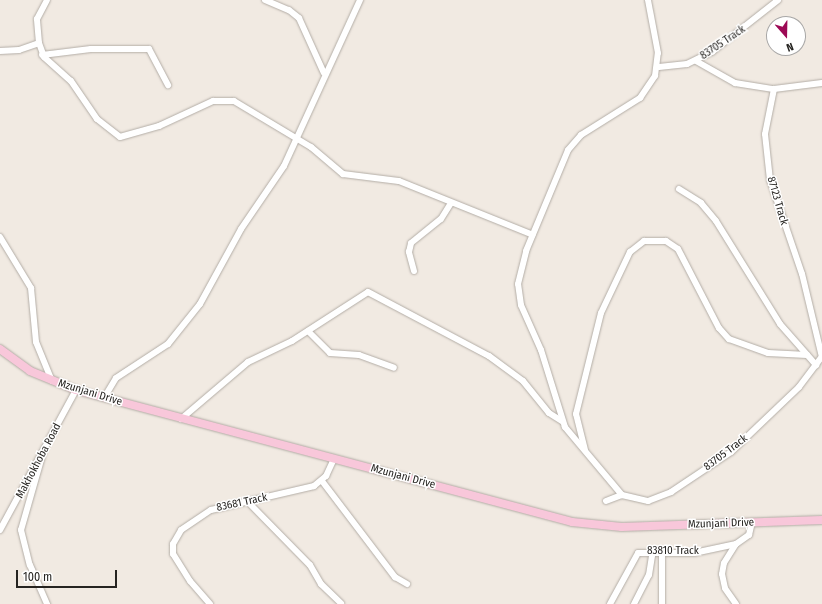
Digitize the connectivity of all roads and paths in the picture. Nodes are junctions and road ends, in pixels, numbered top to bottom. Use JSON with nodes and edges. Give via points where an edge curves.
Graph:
{"nodes":[{"id":1,"x":47,"y":0,"type":"edge"},
{"id":2,"x":265,"y":0,"type":"edge"},
{"id":3,"x":360,"y":0,"type":"edge"},
{"id":4,"x":648,"y":0,"type":"edge"},
{"id":5,"x":778,"y":0,"type":"edge"},
{"id":6,"x":39,"y":43,"type":"junction"},
{"id":7,"x":0,"y":51,"type":"edge"},
{"id":8,"x":42,"y":54,"type":"junction"},
{"id":9,"x":696,"y":61,"type":"junction"},
{"id":10,"x":659,"y":67,"type":"junction"},
{"id":11,"x":324,"y":73,"type":"junction"},
{"id":12,"x":822,"y":83,"type":"edge"},
{"id":13,"x":168,"y":85,"type":"dead end"},
{"id":14,"x":774,"y":88,"type":"junction"},
{"id":15,"x":297,"y":139,"type":"junction"},
{"id":16,"x":679,"y":189,"type":"dead end"},
{"id":17,"x":450,"y":203,"type":"junction"},
{"id":18,"x":533,"y":235,"type":"junction"},
{"id":19,"x":0,"y":237,"type":"edge"},
{"id":20,"x":414,"y":271,"type":"dead end"},
{"id":21,"x":308,"y":331,"type":"junction"},
{"id":22,"x":0,"y":349,"type":"edge"},
{"id":23,"x":807,"y":355,"type":"junction"},
{"id":24,"x":822,"y":357,"type":"edge"},
{"id":25,"x":816,"y":365,"type":"junction"},
{"id":26,"x":394,"y":368,"type":"dead end"},
{"id":27,"x":52,"y":381,"type":"junction"},
{"id":28,"x":76,"y":390,"type":"junction"},
{"id":29,"x":104,"y":398,"type":"junction"},
{"id":30,"x":181,"y":419,"type":"junction"},
{"id":31,"x":562,"y":421,"type":"junction"},
{"id":32,"x":43,"y":453,"type":"junction"},
{"id":33,"x":586,"y":453,"type":"junction"},
{"id":34,"x":334,"y":459,"type":"junction"},
{"id":35,"x":322,"y":481,"type":"junction"},
{"id":36,"x":622,"y":495,"type":"junction"},
{"id":37,"x":606,"y":501,"type":"dead end"},
{"id":38,"x":249,"y":503,"type":"junction"},
{"id":39,"x":822,"y":520,"type":"edge"},
{"id":40,"x":752,"y":522,"type":"junction"},
{"id":41,"x":0,"y":530,"type":"edge"},
{"id":42,"x":736,"y":544,"type":"junction"},
{"id":43,"x":653,"y":551,"type":"junction"},
{"id":44,"x":662,"y":552,"type":"junction"},
{"id":45,"x":407,"y":584,"type":"dead end"},
{"id":46,"x":341,"y":603,"type":"edge"},
{"id":47,"x":47,"y":604,"type":"edge"},
{"id":48,"x":210,"y":604,"type":"edge"},
{"id":49,"x":610,"y":604,"type":"edge"},
{"id":50,"x":634,"y":604,"type":"edge"},
{"id":51,"x":662,"y":604,"type":"edge"},
{"id":52,"x":736,"y":604,"type":"edge"}],
"edges":[{"from":1,"to":6,"type":"street","via":[[37,19]]},
{"from":2,"to":11,"type":"street","via":[[289,10],[298,18]]},
{"from":3,"to":11,"type":"street"},
{"from":4,"to":10,"type":"street"},
{"from":5,"to":9,"type":"street","name":"83705 Track","via":[[736,37]]},
{"from":6,"to":7,"type":"street","via":[[18,50]]},
{"from":6,"to":8,"type":"street"},
{"from":8,"to":13,"type":"street","via":[[91,49],[149,49]]},
{"from":8,"to":15,"type":"street","via":[[71,81],[97,119],[120,137],[138,134],[224,99],[245,105]]},
{"from":9,"to":10,"type":"street","name":"83705 Track"},
{"from":9,"to":14,"type":"street","via":[[735,83]]},
{"from":10,"to":18,"type":"street","via":[[640,98],[588,131],[568,150]]},
{"from":11,"to":15,"type":"street"},
{"from":12,"to":14,"type":"street"},
{"from":14,"to":24,"type":"street","name":"87123 Track","via":[[765,134],[767,163],[783,224],[813,312]]},
{"from":15,"to":17,"type":"street","via":[[343,174],[399,181]]},
{"from":15,"to":29,"type":"street","via":[[186,324],[156,353],[116,378]]},
{"from":16,"to":23,"type":"street","via":[[701,203],[716,221],[780,324]]},
{"from":17,"to":18,"type":"street"},
{"from":17,"to":20,"type":"street","via":[[441,218],[411,243],[409,252]]},
{"from":18,"to":31,"type":"street","via":[[520,266],[518,292],[543,356]]},
{"from":19,"to":27,"type":"street","via":[[31,288],[36,342]]},
{"from":21,"to":26,"type":"street","via":[[330,353],[360,355]]},
{"from":21,"to":30,"type":"street","via":[[248,362]]},
{"from":21,"to":31,"type":"street","via":[[357,296],[374,294],[489,356],[523,381],[549,413]]},
{"from":22,"to":27,"type":"main road","name":"Mzunjani Drive"},
{"from":23,"to":25,"type":"street"},
{"from":23,"to":33,"type":"street","via":[[768,353],[729,339],[719,328],[678,248],[666,242],[644,241],[630,252],[601,313],[576,414]]},
{"from":24,"to":25,"type":"street","name":"83705 Track"},
{"from":25,"to":36,"type":"street","name":"83705 Track","via":[[782,404],[717,461],[659,498],[641,501]]},
{"from":27,"to":28,"type":"main road","name":"Mzunjani Drive"},
{"from":28,"to":29,"type":"main road","name":"Mzunjani Drive"},
{"from":28,"to":32,"type":"street","name":"Makhokhoba Road"},
{"from":29,"to":30,"type":"main road","name":"Mzunjani Drive"},
{"from":30,"to":34,"type":"main road","name":"Mzunjani Drive"},
{"from":31,"to":33,"type":"street"},
{"from":32,"to":41,"type":"street","name":"Makhokhoba Road"},
{"from":32,"to":47,"type":"street","via":[[21,530],[30,565]]},
{"from":33,"to":36,"type":"street"},
{"from":34,"to":35,"type":"street"},
{"from":34,"to":40,"type":"main road","name":"Mzunjani Drive","via":[[582,524],[622,527]]},
{"from":35,"to":38,"type":"street","name":"83681 Track","via":[[298,491]]},
{"from":35,"to":45,"type":"street","via":[[395,577]]},
{"from":36,"to":37,"type":"street"},
{"from":38,"to":46,"type":"street","via":[[310,565],[320,584]]},
{"from":38,"to":48,"type":"street","name":"83681 Track","via":[[205,513],[181,530],[173,544],[182,570]]},
{"from":39,"to":40,"type":"main road","name":"Mzunjani Drive"},
{"from":40,"to":42,"type":"street","via":[[749,535]]},
{"from":42,"to":44,"type":"street","name":"83810 Track","via":[[694,553]]},
{"from":42,"to":52,"type":"street","via":[[724,563],[722,574],[728,595]]},
{"from":43,"to":44,"type":"street","name":"83810 Track"},
{"from":43,"to":49,"type":"street","name":"83810 Track","via":[[640,552],[634,557]]},
{"from":43,"to":50,"type":"street","via":[[648,575]]},
{"from":44,"to":51,"type":"street"}]}
